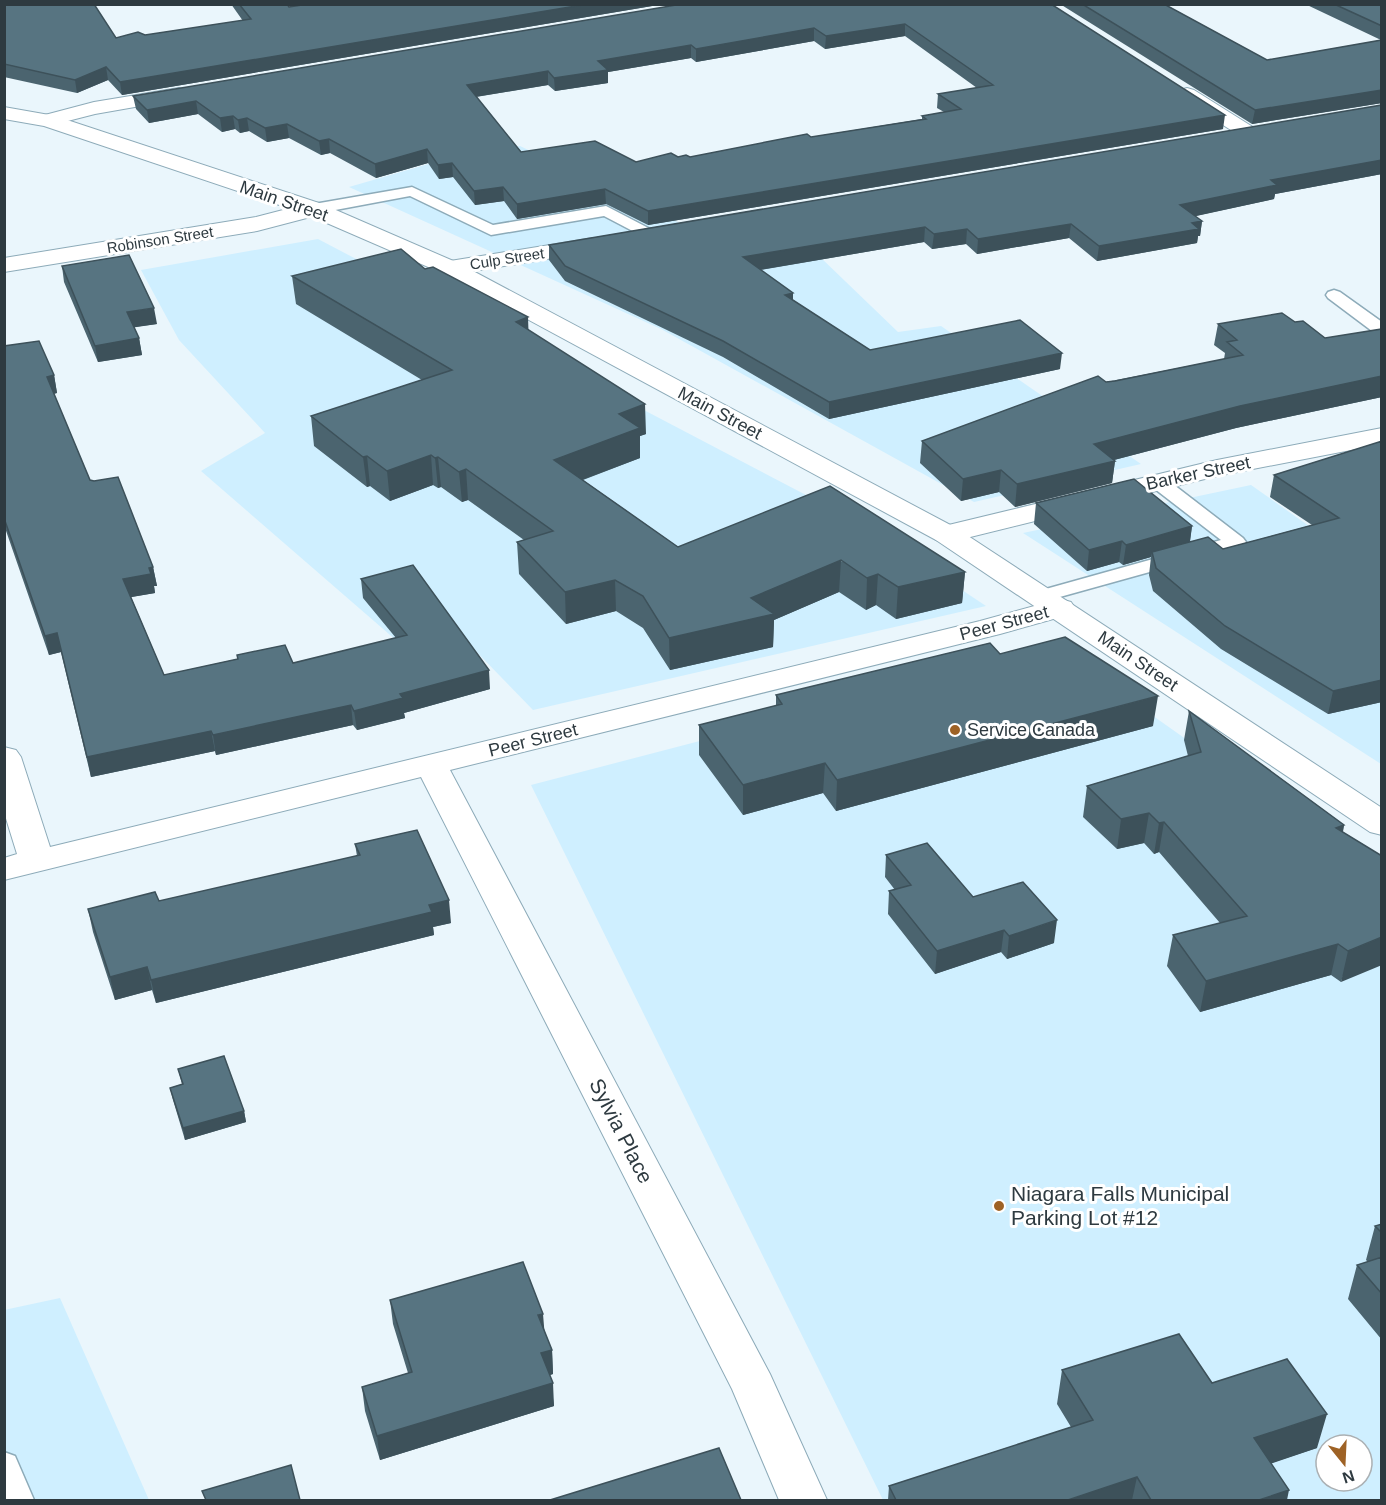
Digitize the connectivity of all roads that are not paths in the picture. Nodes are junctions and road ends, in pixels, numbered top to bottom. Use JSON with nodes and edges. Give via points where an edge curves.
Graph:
{"nodes":[{"id":1,"x":1171,"y":84,"type":"edge"},
{"id":2,"x":201,"y":90,"type":"edge"},
{"id":3,"x":4,"y":113,"type":"edge"},
{"id":4,"x":48,"y":120,"type":"junction"},
{"id":5,"x":1271,"y":129,"type":"edge"},
{"id":6,"x":1249,"y":133,"type":"junction"},
{"id":7,"x":1215,"y":139,"type":"edge"},
{"id":8,"x":314,"y":209,"type":"junction"},
{"id":9,"x":661,"y":233,"type":"joint"},
{"id":10,"x":4,"y":266,"type":"edge"},
{"id":11,"x":450,"y":268,"type":"junction"},
{"id":12,"x":1334,"y":295,"type":"dead end"},
{"id":13,"x":1382,"y":330,"type":"edge"},
{"id":14,"x":1382,"y":436,"type":"edge"},
{"id":15,"x":1158,"y":482,"type":"junction"},
{"id":16,"x":946,"y":534,"type":"junction"},
{"id":17,"x":1051,"y":602,"type":"junction"},
{"id":18,"x":4,"y":757,"type":"edge"},
{"id":19,"x":431,"y":765,"type":"junction"},
{"id":20,"x":1382,"y":825,"type":"edge"},
{"id":21,"x":21,"y":865,"type":"edge"},
{"id":22,"x":4,"y":1466,"type":"edge"},
{"id":23,"x":18,"y":1500,"type":"edge"},
{"id":24,"x":804,"y":1500,"type":"edge"}],
"edges":[{"from":1,"to":6,"type":"street"},
{"from":2,"to":4,"type":"street"},
{"from":3,"to":4,"type":"street","name":"Main Street"},
{"from":4,"to":8,"type":"street","name":"Main Street"},
{"from":5,"to":6,"type":"street"},
{"from":6,"to":7,"type":"street"},
{"from":8,"to":9,"type":"lane","via":[[412,190],[490,230],[606,211]]},
{"from":8,"to":10,"type":"street","name":"Robinson Street","via":[[257,224]]},
{"from":8,"to":11,"type":"street","name":"Main Street"},
{"from":9,"to":11,"type":"street","name":"Culp Street"},
{"from":11,"to":16,"type":"street","name":"Main Street"},
{"from":12,"to":13,"type":"lane"},
{"from":14,"to":15,"type":"street","name":"Barker Street"},
{"from":15,"to":16,"type":"street","name":"Barker Street"},
{"from":15,"to":17,"type":"lane","via":[[1236,542]]},
{"from":16,"to":17,"type":"street","name":"Main Street"},
{"from":17,"to":19,"type":"street","name":"Peer Street","via":[[977,631]]},
{"from":17,"to":20,"type":"street","name":"Main Street"},
{"from":18,"to":21,"type":"street"},
{"from":19,"to":21,"type":"street","name":"Peer Street"},
{"from":19,"to":24,"type":"street","name":"Sylvia Place","via":[[754,1387]]},
{"from":22,"to":23,"type":"lane"}]}
